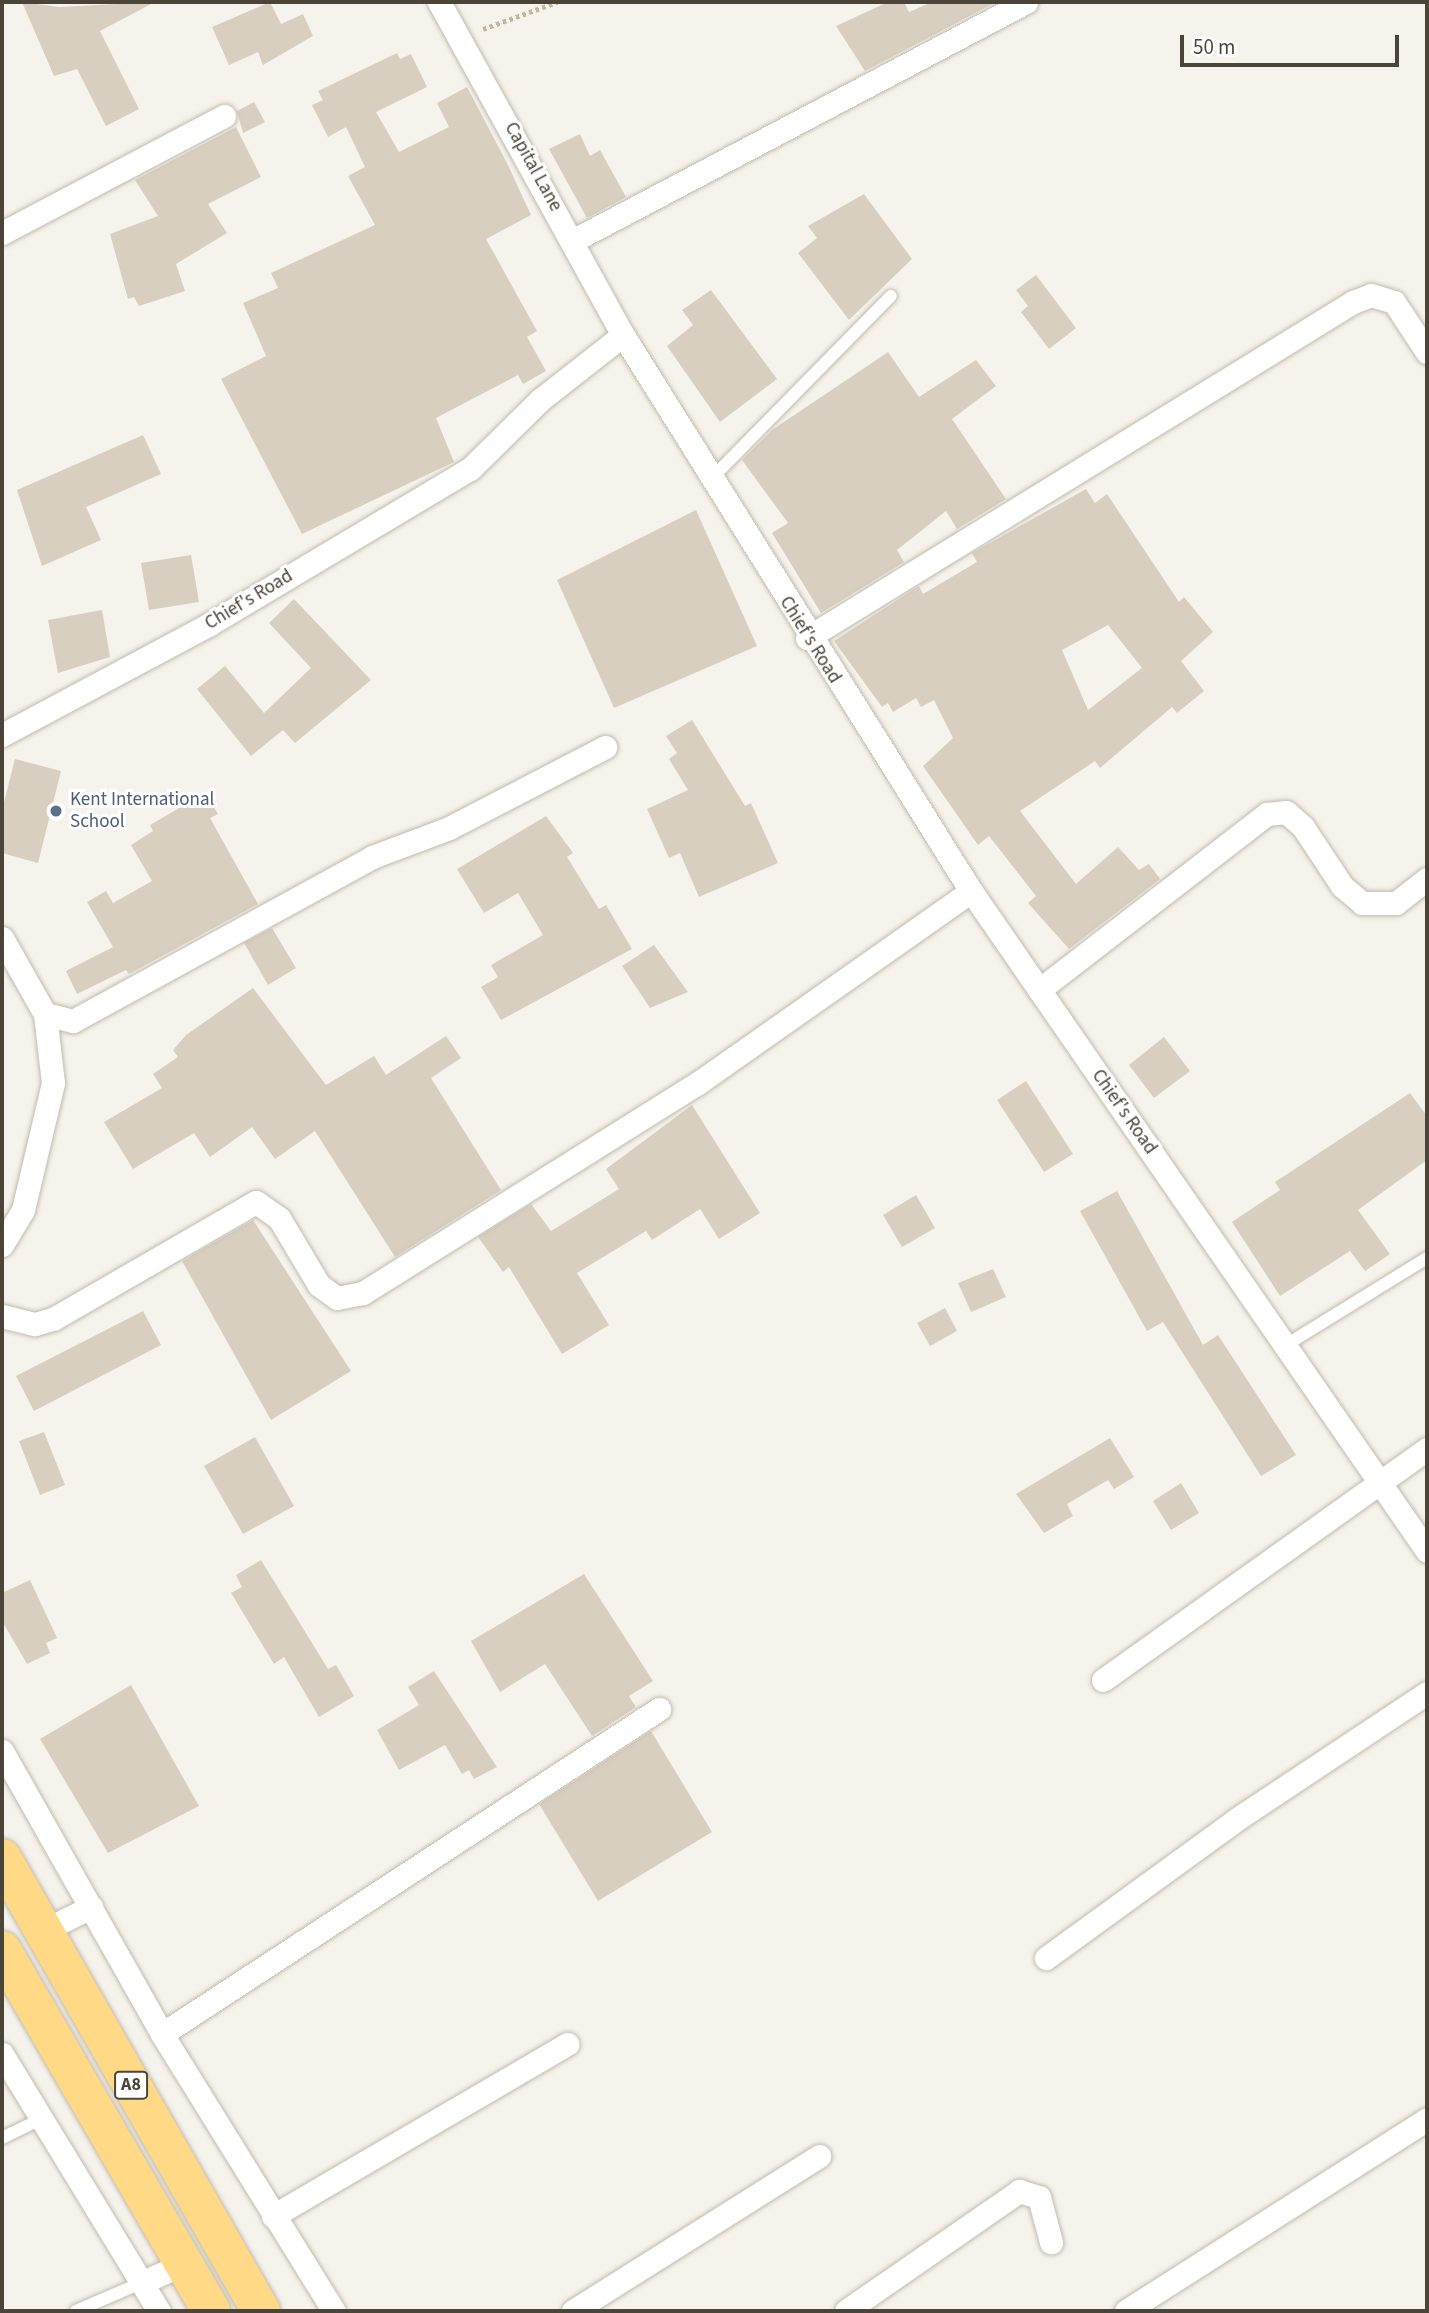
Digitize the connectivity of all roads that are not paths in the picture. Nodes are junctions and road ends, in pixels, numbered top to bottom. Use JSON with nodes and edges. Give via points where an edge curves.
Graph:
{"nodes":[{"id":1,"x":439,"y":2,"type":"edge"},
{"id":2,"x":1026,"y":2,"type":"edge"},
{"id":3,"x":224,"y":116,"type":"dead end"},
{"id":4,"x":2,"y":233,"type":"edge"},
{"id":5,"x":574,"y":240,"type":"junction"},
{"id":6,"x":891,"y":296,"type":"dead end"},
{"id":7,"x":622,"y":335,"type":"junction"},
{"id":8,"x":1427,"y":352,"type":"edge"},
{"id":9,"x":712,"y":478,"type":"junction"},
{"id":10,"x":807,"y":638,"type":"junction"},
{"id":11,"x":2,"y":735,"type":"edge"},
{"id":12,"x":605,"y":747,"type":"dead end"},
{"id":13,"x":1427,"y":879,"type":"edge"},
{"id":14,"x":971,"y":891,"type":"junction"},
{"id":15,"x":2,"y":938,"type":"edge"},
{"id":16,"x":1038,"y":990,"type":"junction"},
{"id":17,"x":44,"y":1014,"type":"junction"},
{"id":18,"x":2,"y":1245,"type":"edge"},
{"id":19,"x":1427,"y":1258,"type":"edge"},
{"id":20,"x":2,"y":1316,"type":"edge"},
{"id":21,"x":1286,"y":1345,"type":"junction"},
{"id":22,"x":1427,"y":1449,"type":"edge"},
{"id":23,"x":1380,"y":1483,"type":"junction"},
{"id":24,"x":1427,"y":1551,"type":"edge"},
{"id":25,"x":1103,"y":1680,"type":"dead end"},
{"id":26,"x":1427,"y":1693,"type":"edge"},
{"id":27,"x":659,"y":1709,"type":"dead end"},
{"id":28,"x":2,"y":1751,"type":"edge"},
{"id":29,"x":2,"y":1858,"type":"edge"},
{"id":30,"x":91,"y":1907,"type":"junction"},
{"id":31,"x":43,"y":1931,"type":"junction"},
{"id":32,"x":2,"y":1950,"type":"edge"},
{"id":33,"x":2,"y":1958,"type":"edge"},
{"id":34,"x":1046,"y":1958,"type":"dead end"},
{"id":35,"x":30,"y":1998,"type":"junction"},
{"id":36,"x":162,"y":2034,"type":"junction"},
{"id":37,"x":567,"y":2044,"type":"dead end"},
{"id":38,"x":2,"y":2054,"type":"edge"},
{"id":39,"x":1427,"y":2119,"type":"edge"},
{"id":40,"x":39,"y":2120,"type":"junction"},
{"id":41,"x":2,"y":2138,"type":"edge"},
{"id":42,"x":819,"y":2156,"type":"dead end"},
{"id":43,"x":273,"y":2216,"type":"junction"},
{"id":44,"x":1051,"y":2242,"type":"dead end"},
{"id":45,"x":183,"y":2264,"type":"junction"},
{"id":46,"x":141,"y":2283,"type":"junction"},
{"id":47,"x":76,"y":2311,"type":"edge"},
{"id":48,"x":159,"y":2311,"type":"edge"},
{"id":49,"x":211,"y":2311,"type":"edge"},
{"id":50,"x":261,"y":2311,"type":"edge"},
{"id":51,"x":334,"y":2311,"type":"edge"},
{"id":52,"x":573,"y":2311,"type":"edge"},
{"id":53,"x":846,"y":2311,"type":"edge"},
{"id":54,"x":1126,"y":2311,"type":"edge"}],
"edges":[{"from":1,"to":5,"type":"street","name":"Capital Lane"},
{"from":2,"to":5,"type":"street"},
{"from":3,"to":4,"type":"street"},
{"from":5,"to":7,"type":"street","name":"Capital Lane"},
{"from":6,"to":9,"type":"lane"},
{"from":7,"to":9,"type":"street","name":"Chief's Road"},
{"from":7,"to":11,"type":"street","name":"Chief's Road","via":[[540,400],[470,469],[208,625]]},
{"from":8,"to":10,"type":"street","via":[[1394,302],[1371,295],[1353,302]]},
{"from":9,"to":10,"type":"street","name":"Chief's Road"},
{"from":10,"to":14,"type":"street","name":"Chief's Road"},
{"from":12,"to":17,"type":"street","via":[[449,828],[359,863],[73,1021]]},
{"from":13,"to":16,"type":"street","via":[[1396,903],[1377,908],[1362,903],[1342,886],[1303,827],[1286,812],[1267,814]]},
{"from":14,"to":16,"type":"street","name":"Chief's Road"},
{"from":14,"to":20,"type":"street","via":[[698,1083],[363,1293],[337,1298],[319,1285],[279,1217],[256,1202],[53,1319],[36,1324]]},
{"from":15,"to":17,"type":"street"},
{"from":16,"to":21,"type":"street","name":"Chief's Road"},
{"from":17,"to":18,"type":"street","via":[[53,1083],[42,1150],[23,1210]]},
{"from":19,"to":21,"type":"lane"},
{"from":21,"to":23,"type":"street","name":"Chief's Road"},
{"from":22,"to":23,"type":"street"},
{"from":23,"to":24,"type":"street","name":"Chief's Road"},
{"from":23,"to":25,"type":"street"},
{"from":26,"to":34,"type":"street","via":[[1237,1819]]},
{"from":27,"to":36,"type":"street"},
{"from":28,"to":30,"type":"street"},
{"from":29,"to":31,"type":"highway","number":"A8"},
{"from":30,"to":31,"type":"street"},
{"from":30,"to":36,"type":"street"},
{"from":31,"to":50,"type":"highway","number":"A8"},
{"from":32,"to":35,"type":"highway","number":"A8"},
{"from":33,"to":35,"type":"highway"},
{"from":35,"to":45,"type":"highway","number":"A8"},
{"from":36,"to":43,"type":"street"},
{"from":37,"to":43,"type":"street"},
{"from":38,"to":40,"type":"street"},
{"from":39,"to":54,"type":"street"},
{"from":40,"to":41,"type":"lane"},
{"from":40,"to":46,"type":"street"},
{"from":42,"to":52,"type":"street"},
{"from":43,"to":51,"type":"street"},
{"from":44,"to":53,"type":"street","via":[[1040,2197],[1018,2191]]},
{"from":45,"to":46,"type":"street"},
{"from":45,"to":49,"type":"highway","number":"A8"},
{"from":46,"to":47,"type":"lane"},
{"from":46,"to":48,"type":"street"}]}
